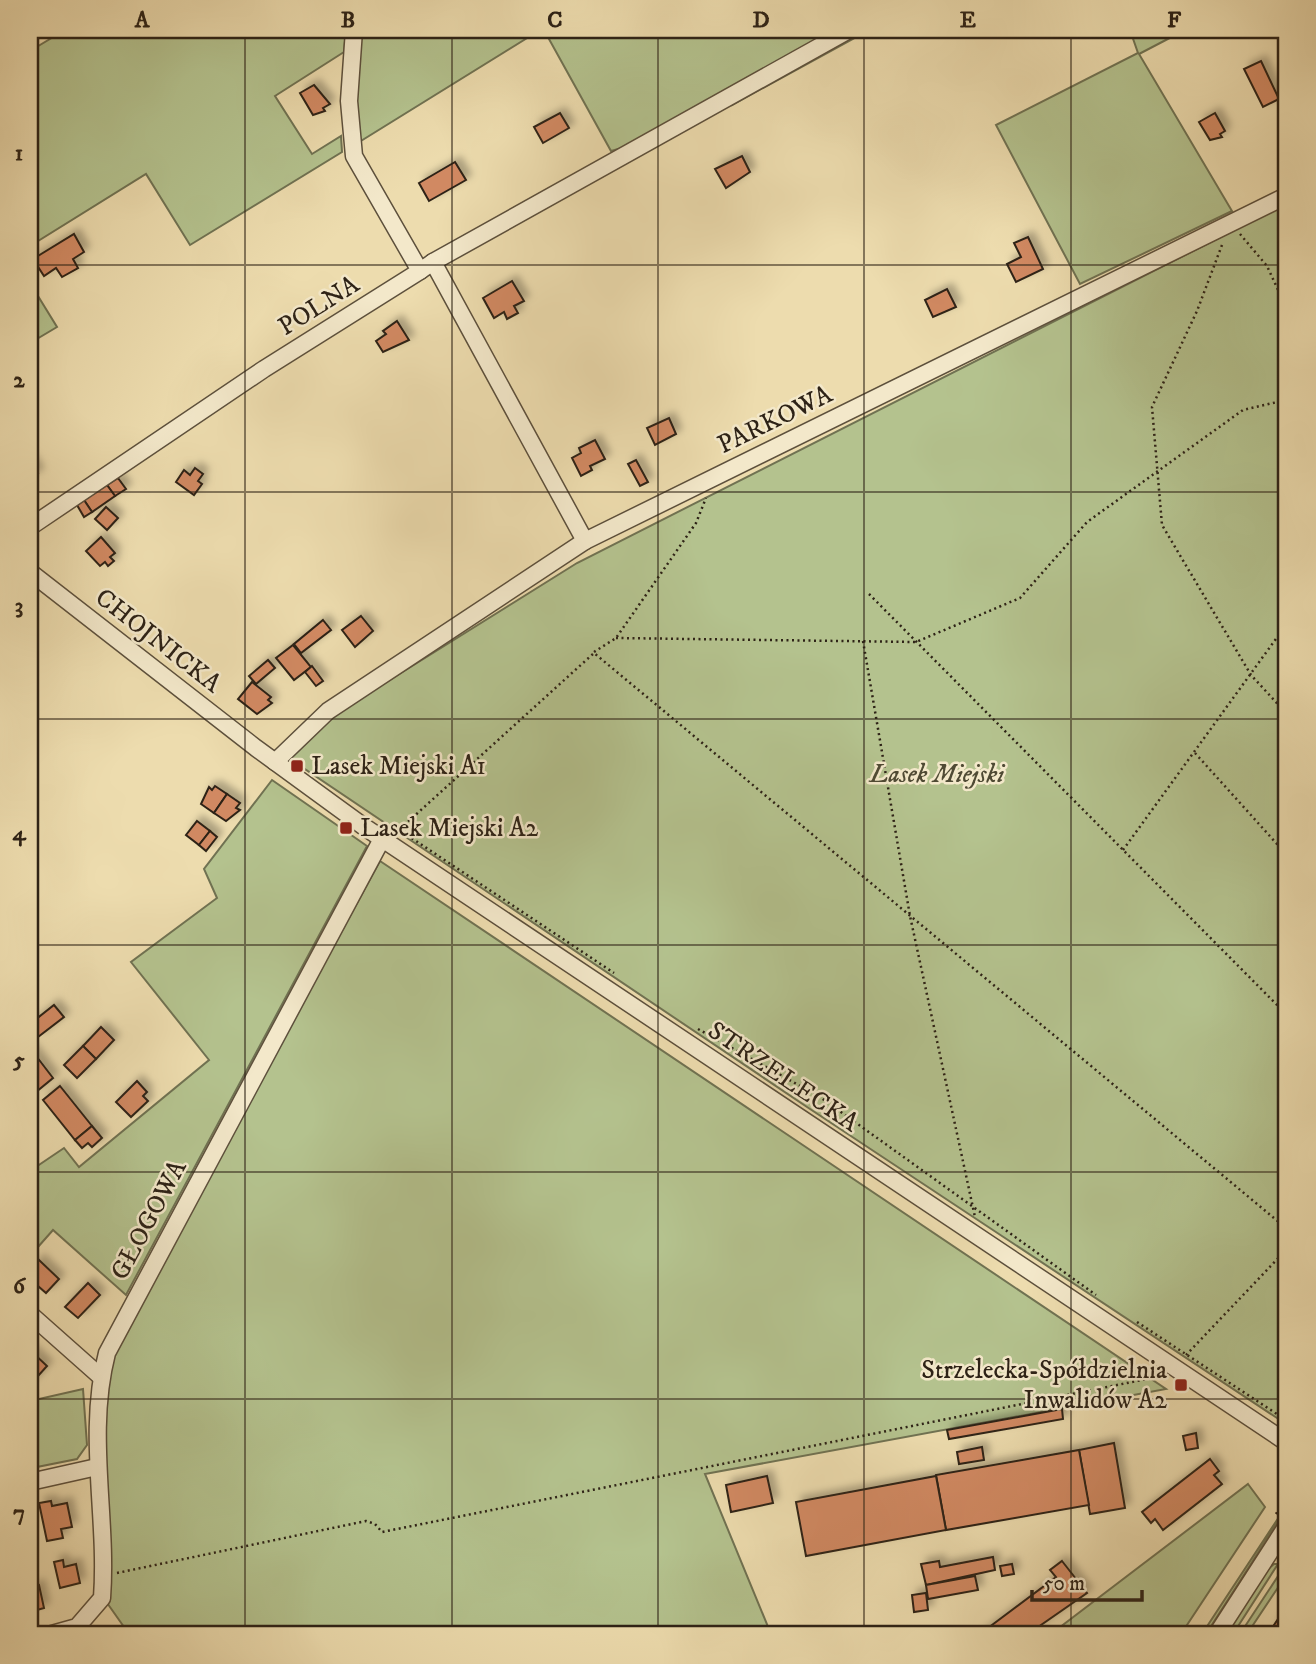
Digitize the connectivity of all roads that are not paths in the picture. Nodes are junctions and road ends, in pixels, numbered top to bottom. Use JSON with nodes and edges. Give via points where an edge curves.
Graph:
{"nodes":[{"id":1,"x":354,"y":30,"type":"edge"},
{"id":2,"x":849,"y":30,"type":"edge"},
{"id":3,"x":1286,"y":196,"type":"edge"},
{"id":4,"x":427,"y":266,"type":"junction"},
{"id":5,"x":30,"y":527,"type":"edge"},
{"id":6,"x":585,"y":541,"type":"junction"},
{"id":7,"x":30,"y":572,"type":"edge"},
{"id":8,"x":256,"y":748,"type":"joint"},
{"id":9,"x":275,"y":762,"type":"junction"},
{"id":10,"x":383,"y":837,"type":"junction"},
{"id":11,"x":30,"y":1314,"type":"edge"},
{"id":12,"x":101,"y":1377,"type":"junction"},
{"id":13,"x":1286,"y":1442,"type":"edge"},
{"id":14,"x":97,"y":1467,"type":"junction"},
{"id":15,"x":30,"y":1482,"type":"edge"},
{"id":16,"x":1286,"y":1527,"type":"edge"},
{"id":17,"x":51,"y":1634,"type":"edge"},
{"id":18,"x":1217,"y":1634,"type":"edge"}],
"edges":[{"from":1,"to":4,"type":"street","via":[[349,101],[354,156]]},
{"from":2,"to":4,"type":"street","name":"POLNA"},
{"from":3,"to":6,"type":"street","name":"PARKOWA"},
{"from":4,"to":5,"type":"street","name":"POLNA"},
{"from":4,"to":6,"type":"street"},
{"from":6,"to":9,"type":"street","name":"PARKOWA","via":[[328,712]]},
{"from":7,"to":8,"type":"street","name":"CHOJNICKA"},
{"from":8,"to":9,"type":"street","name":"STRZELECKA"},
{"from":9,"to":10,"type":"street","name":"STRZELECKA"},
{"from":10,"to":12,"type":"street","name":"GŁOGOWA","via":[[122,1322]]},
{"from":10,"to":13,"type":"street","name":"STRZELECKA"},
{"from":11,"to":12,"type":"street"},
{"from":12,"to":14,"type":"street","name":"GŁOGOWA"},
{"from":14,"to":15,"type":"street"},
{"from":14,"to":17,"type":"street","name":"GŁOGOWA","via":[[102,1598],[77,1627]]},
{"from":16,"to":18,"type":"street","via":[[1278,1555]]}]}
